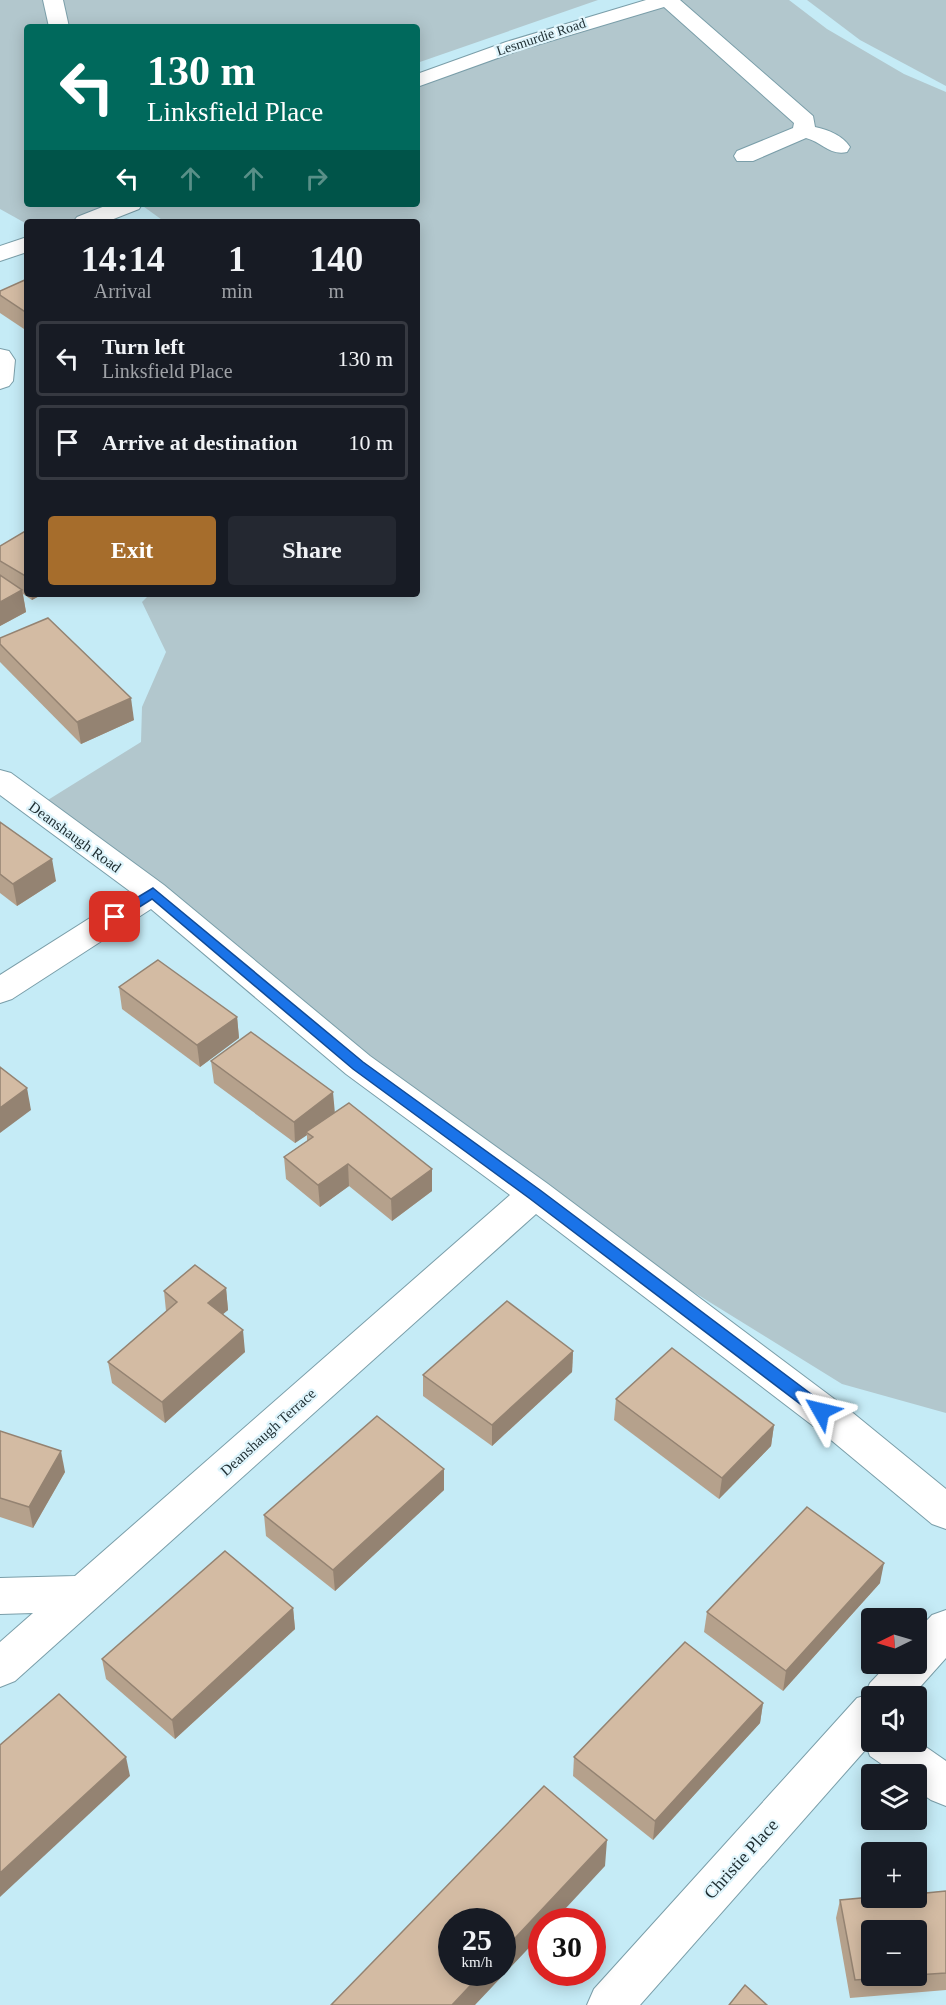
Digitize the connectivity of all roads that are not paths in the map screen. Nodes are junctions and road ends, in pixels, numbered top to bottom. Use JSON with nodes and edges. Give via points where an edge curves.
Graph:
{"nodes":[{"id":1,"x":53,"y":0,"type":"edge"},
{"id":2,"x":668,"y":0,"type":"edge"},
{"id":3,"x":58,"y":24,"type":"edge"},
{"id":4,"x":420,"y":80,"type":"edge"},
{"id":5,"x":804,"y":131,"type":"junction"},
{"id":6,"x":838,"y":147,"type":"dead end"},
{"id":7,"x":745,"y":156,"type":"dead end"},
{"id":8,"x":123,"y":207,"type":"edge"},
{"id":9,"x":93,"y":219,"type":"edge"},
{"id":10,"x":24,"y":245,"type":"edge"},
{"id":11,"x":0,"y":254,"type":"edge"},
{"id":12,"x":0,"y":356,"type":"edge"},
{"id":13,"x":0,"y":381,"type":"edge"},
{"id":14,"x":0,"y":780,"type":"edge"},
{"id":15,"x":153,"y":893,"type":"junction"},
{"id":16,"x":0,"y":991,"type":"edge"},
{"id":17,"x":535,"y":1194,"type":"junction"},
{"id":18,"x":946,"y":1512,"type":"edge"},
{"id":19,"x":85,"y":1594,"type":"junction"},
{"id":20,"x":0,"y":1596,"type":"edge"},
{"id":21,"x":946,"y":1628,"type":"edge"},
{"id":22,"x":927,"y":1650,"type":"edge"},
{"id":23,"x":0,"y":1668,"type":"edge"},
{"id":24,"x":861,"y":1736,"type":"edge"},
{"id":25,"x":909,"y":1752,"type":"edge"},
{"id":26,"x":946,"y":1786,"type":"edge"},
{"id":27,"x":610,"y":2005,"type":"edge"}],
"edges":[{"from":1,"to":3,"type":"street"},
{"from":2,"to":4,"type":"street","name":"Lesmurdie Road","via":[[513,46]]},
{"from":2,"to":5,"type":"street","via":[[805,121]]},
{"from":5,"to":6,"type":"street","via":[[822,135]]},
{"from":5,"to":7,"type":"street"},
{"from":8,"to":9,"type":"street"},
{"from":10,"to":11,"type":"street"},
{"from":12,"to":13,"type":"street"},
{"from":14,"to":15,"type":"street","name":"Deanshaugh Road"},
{"from":15,"to":16,"type":"street"},
{"from":15,"to":17,"type":"street","name":"Deanshaugh Road","via":[[358,1065]]},
{"from":17,"to":18,"type":"street","name":"Deanshaugh Road","via":[[839,1424]]},
{"from":17,"to":19,"type":"street","name":"Deanshaugh Terrace"},
{"from":19,"to":20,"type":"street"},
{"from":19,"to":23,"type":"street","name":"Deanshaugh Terrace"},
{"from":21,"to":22,"type":"street","name":"Christie Place"},
{"from":24,"to":27,"type":"street","name":"Christie Place"},
{"from":25,"to":26,"type":"street"}]}
